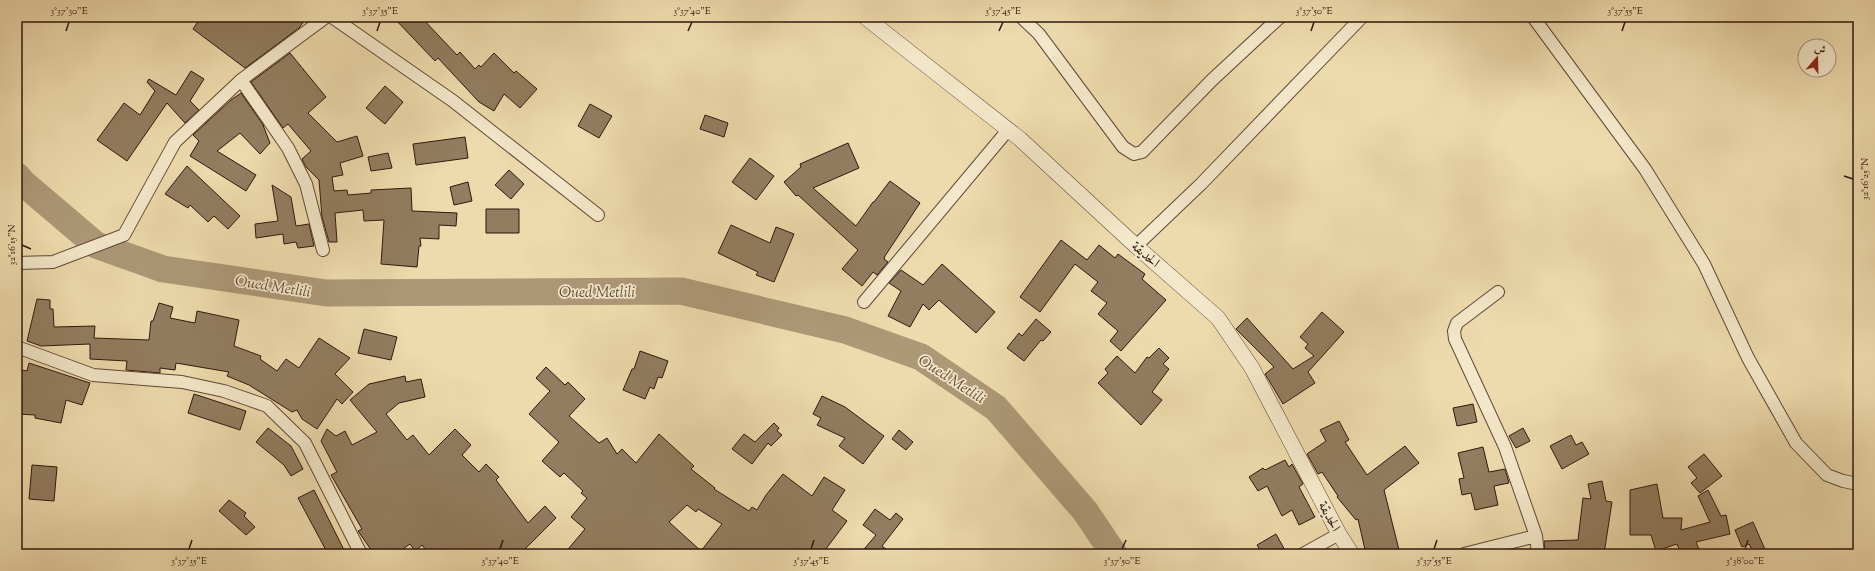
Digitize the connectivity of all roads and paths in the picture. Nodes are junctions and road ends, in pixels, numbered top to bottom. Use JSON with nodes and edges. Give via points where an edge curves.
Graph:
{"nodes":[{"id":1,"x":326,"y":17,"type":"edge"},
{"id":2,"x":332,"y":17,"type":"edge"},
{"id":3,"x":865,"y":17,"type":"edge"},
{"id":4,"x":1021,"y":17,"type":"edge"},
{"id":5,"x":1280,"y":17,"type":"edge"},
{"id":6,"x":1362,"y":17,"type":"edge"},
{"id":7,"x":1533,"y":17,"type":"edge"},
{"id":8,"x":242,"y":80,"type":"junction"},
{"id":9,"x":1008,"y":130,"type":"junction"},
{"id":10,"x":598,"y":215,"type":"dead end"},
{"id":11,"x":1136,"y":246,"type":"junction"},
{"id":12,"x":323,"y":250,"type":"dead end"},
{"id":13,"x":17,"y":263,"type":"edge"},
{"id":14,"x":1498,"y":292,"type":"dead end"},
{"id":15,"x":864,"y":302,"type":"dead end"},
{"id":16,"x":17,"y":347,"type":"edge"},
{"id":17,"x":1858,"y":484,"type":"edge"},
{"id":18,"x":1339,"y":534,"type":"junction"},
{"id":19,"x":1536,"y":536,"type":"junction"},
{"id":20,"x":361,"y":554,"type":"edge"},
{"id":21,"x":1303,"y":554,"type":"edge"},
{"id":22,"x":1352,"y":554,"type":"edge"},
{"id":23,"x":1464,"y":554,"type":"edge"},
{"id":24,"x":1538,"y":554,"type":"edge"}],
"edges":[{"from":1,"to":8,"type":"street"},
{"from":2,"to":10,"type":"street","via":[[453,101]]},
{"from":3,"to":9,"type":"street","name":"الحديقة"},
{"from":4,"to":5,"type":"street","via":[[1039,34],[1123,147],[1134,154],[1142,152],[1212,80]]},
{"from":6,"to":11,"type":"street","via":[[1201,184]]},
{"from":7,"to":17,"type":"street","via":[[1645,169],[1704,264],[1748,358],[1796,443],[1827,476]]},
{"from":8,"to":12,"type":"street","via":[[288,148],[306,184]]},
{"from":8,"to":13,"type":"street","via":[[175,142],[124,236],[53,262]]},
{"from":9,"to":11,"type":"street","name":"الحديقة"},
{"from":9,"to":15,"type":"street"},
{"from":11,"to":18,"type":"street","name":"الحديقة","via":[[1218,318],[1252,368]]},
{"from":14,"to":19,"type":"street","via":[[1457,323],[1455,339],[1505,447]]},
{"from":16,"to":20,"type":"street","via":[[93,375],[182,382],[224,390],[267,406],[305,443]]},
{"from":18,"to":21,"type":"street"},
{"from":18,"to":22,"type":"street","name":"الحديقة"},
{"from":19,"to":23,"type":"street"},
{"from":19,"to":24,"type":"street"}]}
